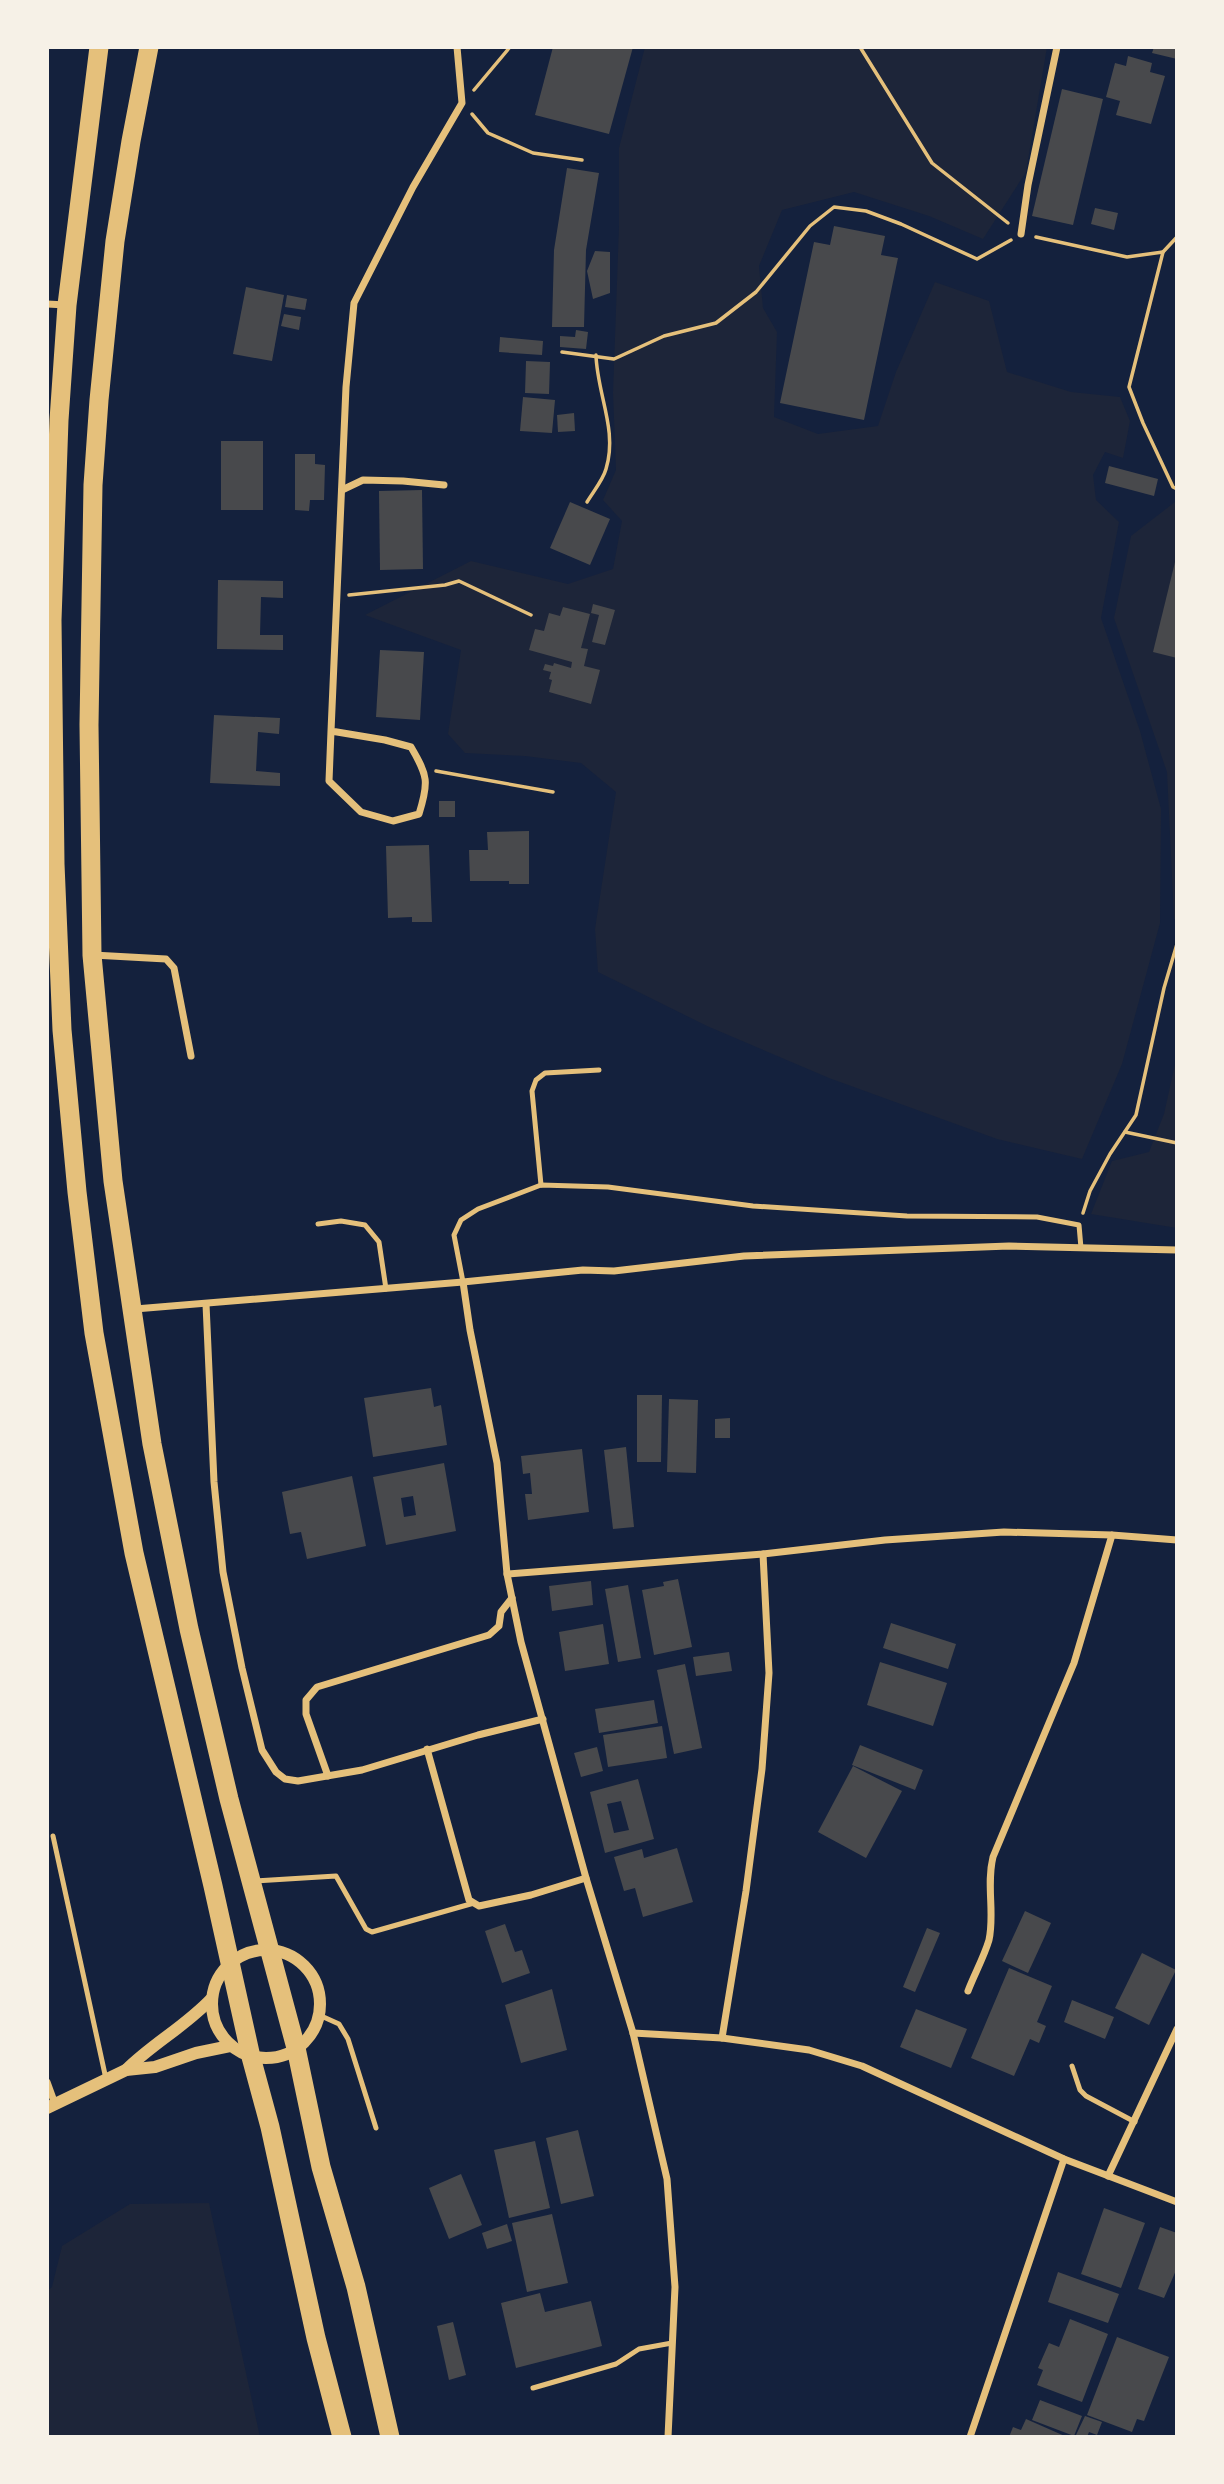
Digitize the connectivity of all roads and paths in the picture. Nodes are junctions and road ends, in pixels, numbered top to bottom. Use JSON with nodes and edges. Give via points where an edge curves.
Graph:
{"nodes":[{"id":1,"x":99,"y":47,"type":"edge"},
{"id":2,"x":149,"y":47,"type":"edge"},
{"id":3,"x":457,"y":47,"type":"edge"},
{"id":4,"x":510,"y":47,"type":"edge"},
{"id":5,"x":860,"y":47,"type":"edge"},
{"id":6,"x":1058,"y":47,"type":"edge"},
{"id":7,"x":462,"y":103,"type":"junction"},
{"id":8,"x":582,"y":160,"type":"dead end"},
{"id":9,"x":1021,"y":234,"type":"junction"},
{"id":10,"x":1177,"y":237,"type":"edge"},
{"id":11,"x":1163,"y":252,"type":"junction"},
{"id":12,"x":57,"y":304,"type":"edge"},
{"id":13,"x":562,"y":352,"type":"dead end"},
{"id":14,"x":596,"y":355,"type":"junction"},
{"id":15,"x":444,"y":485,"type":"dead end"},
{"id":16,"x":1177,"y":489,"type":"edge"},
{"id":17,"x":342,"y":490,"type":"junction"},
{"id":18,"x":587,"y":502,"type":"dead end"},
{"id":19,"x":337,"y":596,"type":"junction"},
{"id":20,"x":531,"y":615,"type":"dead end"},
{"id":21,"x":331,"y":731,"type":"junction"},
{"id":22,"x":424,"y":769,"type":"junction"},
{"id":23,"x":553,"y":792,"type":"dead end"},
{"id":24,"x":51,"y":864,"type":"edge"},
{"id":25,"x":1177,"y":944,"type":"edge"},
{"id":26,"x":92,"y":955,"type":"junction"},
{"id":27,"x":191,"y":1056,"type":"dead end"},
{"id":28,"x":598,"y":1070,"type":"dead end"},
{"id":29,"x":1125,"y":1132,"type":"junction"},
{"id":30,"x":1177,"y":1143,"type":"edge"},
{"id":31,"x":541,"y":1185,"type":"junction"},
{"id":32,"x":318,"y":1224,"type":"dead end"},
{"id":33,"x":1079,"y":1225,"type":"junction"},
{"id":34,"x":1081,"y":1248,"type":"junction"},
{"id":35,"x":1177,"y":1250,"type":"edge"},
{"id":36,"x":463,"y":1282,"type":"junction"},
{"id":37,"x":386,"y":1289,"type":"junction"},
{"id":38,"x":206,"y":1304,"type":"junction"},
{"id":39,"x":131,"y":1310,"type":"junction"},
{"id":40,"x":1112,"y":1535,"type":"junction"},
{"id":41,"x":1177,"y":1540,"type":"edge"},
{"id":42,"x":763,"y":1554,"type":"junction"},
{"id":43,"x":507,"y":1574,"type":"junction"},
{"id":44,"x":512,"y":1598,"type":"junction"},
{"id":45,"x":543,"y":1719,"type":"junction"},
{"id":46,"x":427,"y":1749,"type":"junction"},
{"id":47,"x":328,"y":1776,"type":"junction"},
{"id":48,"x":53,"y":1836,"type":"dead end"},
{"id":49,"x":586,"y":1878,"type":"junction"},
{"id":50,"x":252,"y":1881,"type":"junction"},
{"id":51,"x":474,"y":1903,"type":"junction"},
{"id":52,"x":270,"y":1948,"type":"junction"},
{"id":53,"x":230,"y":1963,"type":"junction"},
{"id":54,"x":968,"y":1991,"type":"dead end"},
{"id":55,"x":212,"y":1998,"type":"junction"},
{"id":56,"x":319,"y":2015,"type":"junction"},
{"id":57,"x":1177,"y":2029,"type":"edge"},
{"id":58,"x":634,"y":2033,"type":"junction"},
{"id":59,"x":722,"y":2038,"type":"junction"},
{"id":60,"x":230,"y":2046,"type":"junction"},
{"id":61,"x":296,"y":2048,"type":"junction"},
{"id":62,"x":251,"y":2057,"type":"junction"},
{"id":63,"x":1072,"y":2066,"type":"dead end"},
{"id":64,"x":126,"y":2070,"type":"junction"},
{"id":65,"x":106,"y":2079,"type":"junction"},
{"id":66,"x":47,"y":2082,"type":"edge"},
{"id":67,"x":51,"y":2106,"type":"edge"},
{"id":68,"x":1135,"y":2122,"type":"junction"},
{"id":69,"x":376,"y":2128,"type":"dead end"},
{"id":70,"x":1064,"y":2160,"type":"junction"},
{"id":71,"x":1108,"y":2176,"type":"junction"},
{"id":72,"x":1177,"y":2202,"type":"edge"},
{"id":73,"x":672,"y":2343,"type":"junction"},
{"id":74,"x":533,"y":2388,"type":"dead end"},
{"id":75,"x":342,"y":2437,"type":"edge"},
{"id":76,"x":390,"y":2437,"type":"edge"},
{"id":77,"x":667,"y":2437,"type":"edge"},
{"id":78,"x":970,"y":2437,"type":"edge"}],
"edges":[{"from":1,"to":12,"type":"highway"},
{"from":2,"to":26,"type":"highway","via":[[116,241],[95,460],[89,725]]},
{"from":3,"to":7,"type":"street"},
{"from":4,"to":7,"type":"path"},
{"from":5,"to":9,"type":"path","via":[[932,163]]},
{"from":6,"to":9,"type":"street"},
{"from":7,"to":8,"type":"path","via":[[488,133],[533,153]]},
{"from":7,"to":17,"type":"street","via":[[354,303]]},
{"from":9,"to":11,"type":"path","via":[[1127,257]]},
{"from":9,"to":14,"type":"path","via":[[977,259],[866,211],[834,207],[810,226],[756,292],[716,323],[664,336],[614,359]]},
{"from":10,"to":11,"type":"path"},
{"from":11,"to":16,"type":"path","via":[[1129,387]]},
{"from":12,"to":24,"type":"highway"},
{"from":13,"to":14,"type":"path"},
{"from":14,"to":18,"type":"path","via":[[597,377],[609,417],[609,448],[606,470]]},
{"from":15,"to":17,"type":"street","via":[[363,480]]},
{"from":17,"to":19,"type":"street"},
{"from":19,"to":20,"type":"path","via":[[459,581]]},
{"from":19,"to":21,"type":"street"},
{"from":21,"to":22,"type":"street","via":[[411,747]]},
{"from":21,"to":22,"type":"street","via":[[329,781],[361,812],[393,821],[419,814],[426,791]]},
{"from":22,"to":23,"type":"path"},
{"from":24,"to":53,"type":"highway","via":[[62,1030],[94,1333],[134,1553]]},
{"from":25,"to":29,"type":"path","via":[[1136,1115]]},
{"from":26,"to":27,"type":"street","via":[[166,959],[174,968]]},
{"from":26,"to":39,"type":"highway","via":[[113,1181]]},
{"from":28,"to":31,"type":"lane","via":[[545,1073],[536,1080],[532,1091]]},
{"from":29,"to":30,"type":"path"},
{"from":29,"to":33,"type":"path","via":[[1090,1191]]},
{"from":31,"to":33,"type":"lane","via":[[608,1187],[767,1207],[906,1216],[1037,1217]]},
{"from":31,"to":36,"type":"lane","via":[[461,1220],[454,1235]]},
{"from":32,"to":37,"type":"lane","via":[[365,1225],[379,1242]]},
{"from":33,"to":34,"type":"lane"},
{"from":34,"to":35,"type":"street"},
{"from":34,"to":36,"type":"street","via":[[790,1253]]},
{"from":36,"to":37,"type":"street"},
{"from":36,"to":43,"type":"street","via":[[497,1463]]},
{"from":37,"to":38,"type":"street"},
{"from":38,"to":39,"type":"street"},
{"from":38,"to":47,"type":"street","via":[[223,1572],[262,1750],[285,1779]]},
{"from":39,"to":50,"type":"highway","via":[[189,1629]]},
{"from":40,"to":41,"type":"street"},
{"from":40,"to":42,"type":"street","via":[[1004,1532]]},
{"from":40,"to":54,"type":"street","via":[[1074,1663],[993,1857],[989,1939]]},
{"from":42,"to":43,"type":"street"},
{"from":42,"to":59,"type":"street","via":[[769,1673],[762,1769]]},
{"from":43,"to":44,"type":"street"},
{"from":44,"to":45,"type":"street"},
{"from":44,"to":47,"type":"street","via":[[501,1612],[499,1626],[489,1635],[317,1687],[306,1700],[306,1714]]},
{"from":45,"to":46,"type":"street"},
{"from":45,"to":49,"type":"street"},
{"from":46,"to":47,"type":"street"},
{"from":46,"to":51,"type":"street","via":[[469,1900]]},
{"from":48,"to":65,"type":"lane"},
{"from":49,"to":51,"type":"street","via":[[531,1895],[479,1906]]},
{"from":49,"to":58,"type":"street"},
{"from":50,"to":51,"type":"lane","via":[[336,1876],[372,1932]]},
{"from":50,"to":52,"type":"highway"},
{"from":52,"to":53,"type":"street","via":[[243,1954]]},
{"from":52,"to":56,"type":"street","via":[[306,1966],[320,1998]]},
{"from":52,"to":61,"type":"highway"},
{"from":53,"to":55,"type":"street"},
{"from":53,"to":62,"type":"highway"},
{"from":55,"to":60,"type":"street","via":[[215,2024]]},
{"from":55,"to":64,"type":"street"},
{"from":56,"to":61,"type":"street","via":[[313,2032]]},
{"from":56,"to":69,"type":"lane","via":[[339,2024],[348,2039]]},
{"from":57,"to":68,"type":"street"},
{"from":58,"to":59,"type":"street"},
{"from":58,"to":73,"type":"street","via":[[667,2179],[675,2287]]},
{"from":59,"to":70,"type":"street","via":[[809,2050],[862,2066]]},
{"from":60,"to":62,"type":"street"},
{"from":60,"to":64,"type":"street","via":[[155,2067]]},
{"from":61,"to":62,"type":"street","via":[[268,2059]]},
{"from":61,"to":76,"type":"highway","via":[[321,2167],[356,2287]]},
{"from":62,"to":75,"type":"highway"},
{"from":63,"to":68,"type":"lane","via":[[1086,2096]]},
{"from":64,"to":65,"type":"street"},
{"from":65,"to":67,"type":"street"},
{"from":66,"to":67,"type":"street"},
{"from":68,"to":71,"type":"street"},
{"from":70,"to":71,"type":"street"},
{"from":70,"to":78,"type":"street"},
{"from":71,"to":72,"type":"street"},
{"from":73,"to":74,"type":"lane","via":[[639,2349],[616,2364]]},
{"from":73,"to":77,"type":"street"}]}
